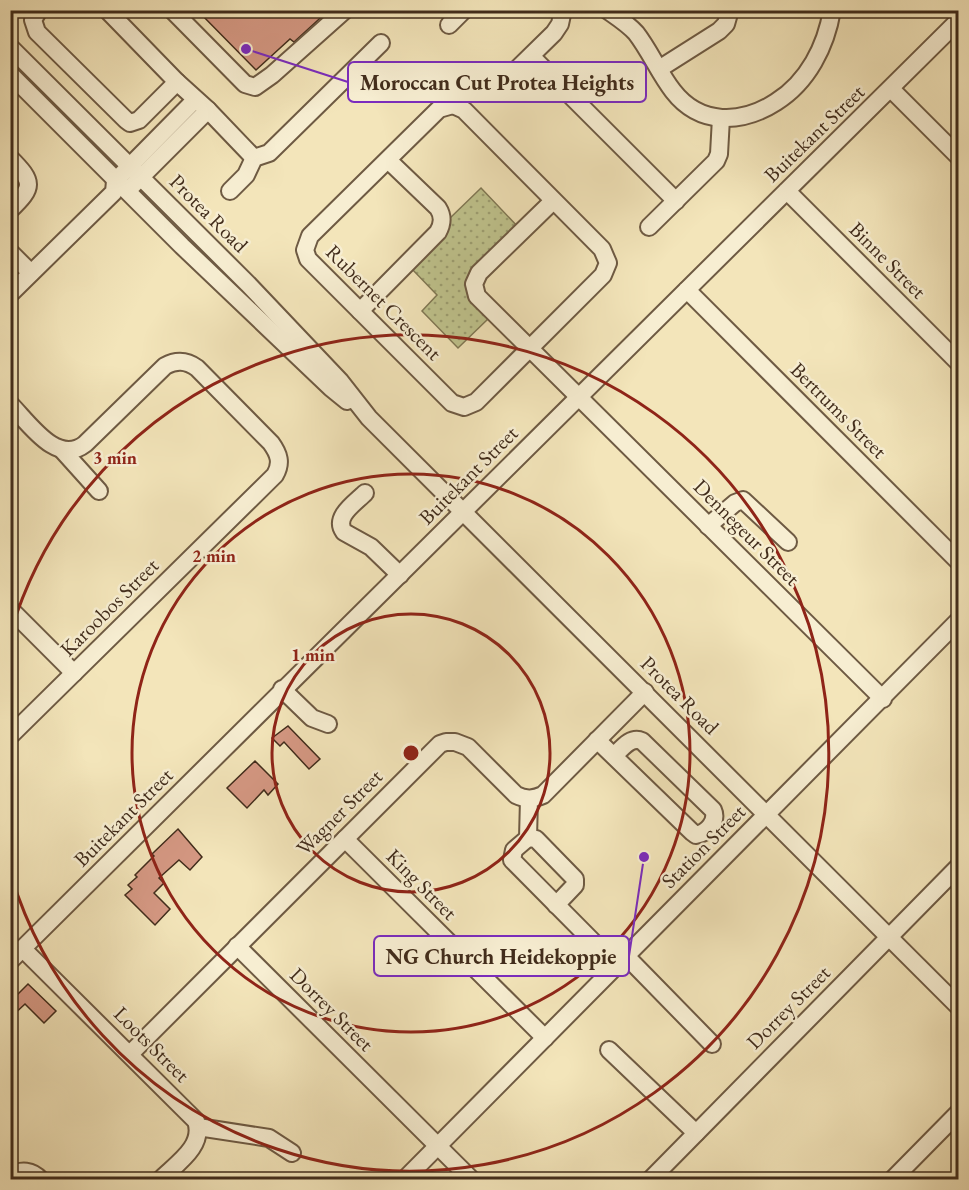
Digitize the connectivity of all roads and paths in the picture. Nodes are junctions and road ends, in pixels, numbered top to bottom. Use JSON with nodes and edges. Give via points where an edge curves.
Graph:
{"nodes":[{"id":1,"x":39,"y":10,"type":"edge"},
{"id":2,"x":107,"y":10,"type":"edge"},
{"id":3,"x":172,"y":10,"type":"edge"},
{"id":4,"x":345,"y":10,"type":"edge"},
{"id":5,"x":464,"y":10,"type":"edge"},
{"id":6,"x":563,"y":10,"type":"edge"},
{"id":7,"x":607,"y":10,"type":"edge"},
{"id":8,"x":730,"y":10,"type":"edge"},
{"id":9,"x":832,"y":10,"type":"edge"},
{"id":10,"x":958,"y":21,"type":"edge"},
{"id":11,"x":449,"y":26,"type":"dead end"},
{"id":12,"x":381,"y":43,"type":"dead end"},
{"id":13,"x":10,"y":47,"type":"edge"},
{"id":14,"x":531,"y":56,"type":"junction"},
{"id":15,"x":659,"y":69,"type":"junction"},
{"id":16,"x":10,"y":74,"type":"edge"},
{"id":17,"x":505,"y":81,"type":"dead end"},
{"id":18,"x":177,"y":82,"type":"junction"},
{"id":19,"x":891,"y":89,"type":"junction"},
{"id":20,"x":206,"y":109,"type":"junction"},
{"id":21,"x":721,"y":118,"type":"junction"},
{"id":22,"x":958,"y":156,"type":"edge"},
{"id":23,"x":10,"y":158,"type":"edge"},
{"id":24,"x":254,"y":158,"type":"junction"},
{"id":25,"x":387,"y":160,"type":"junction"},
{"id":26,"x":135,"y":172,"type":"junction"},
{"id":27,"x":118,"y":188,"type":"junction"},
{"id":28,"x":230,"y":191,"type":"dead end"},
{"id":29,"x":787,"y":191,"type":"junction"},
{"id":30,"x":553,"y":201,"type":"junction"},
{"id":31,"x":676,"y":201,"type":"junction"},
{"id":32,"x":10,"y":210,"type":"edge"},
{"id":33,"x":649,"y":227,"type":"dead end"},
{"id":34,"x":10,"y":252,"type":"edge"},
{"id":35,"x":31,"y":273,"type":"junction"},
{"id":36,"x":687,"y":290,"type":"junction"},
{"id":37,"x":10,"y":294,"type":"edge"},
{"id":38,"x":360,"y":311,"type":"junction"},
{"id":39,"x":529,"y":348,"type":"junction"},
{"id":40,"x":958,"y":362,"type":"edge"},
{"id":41,"x":579,"y":397,"type":"junction"},
{"id":42,"x":10,"y":404,"type":"edge"},
{"id":43,"x":369,"y":418,"type":"junction"},
{"id":44,"x":63,"y":451,"type":"junction"},
{"id":45,"x":99,"y":491,"type":"dead end"},
{"id":46,"x":365,"y":493,"type":"dead end"},
{"id":47,"x":463,"y":511,"type":"junction"},
{"id":48,"x":708,"y":526,"type":"junction"},
{"id":49,"x":788,"y":542,"type":"dead end"},
{"id":50,"x":958,"y":561,"type":"edge"},
{"id":51,"x":400,"y":575,"type":"junction"},
{"id":52,"x":10,"y":609,"type":"edge"},
{"id":53,"x":958,"y":621,"type":"edge"},
{"id":54,"x":74,"y":674,"type":"junction"},
{"id":55,"x":282,"y":689,"type":"junction"},
{"id":56,"x":645,"y":692,"type":"junction"},
{"id":57,"x":883,"y":699,"type":"junction"},
{"id":58,"x":328,"y":724,"type":"dead end"},
{"id":59,"x":10,"y":736,"type":"edge"},
{"id":60,"x":597,"y":740,"type":"junction"},
{"id":61,"x":614,"y":756,"type":"junction"},
{"id":62,"x":529,"y":799,"type":"junction"},
{"id":63,"x":767,"y":814,"type":"junction"},
{"id":64,"x":528,"y":838,"type":"junction"},
{"id":65,"x":345,"y":839,"type":"junction"},
{"id":66,"x":958,"y":867,"type":"edge"},
{"id":67,"x":556,"y":904,"type":"junction"},
{"id":68,"x":889,"y":937,"type":"junction"},
{"id":69,"x":237,"y":946,"type":"junction"},
{"id":70,"x":23,"y":949,"type":"junction"},
{"id":71,"x":10,"y":961,"type":"edge"},
{"id":72,"x":621,"y":961,"type":"junction"},
{"id":73,"x":958,"y":1006,"type":"edge"},
{"id":74,"x":545,"y":1038,"type":"junction"},
{"id":75,"x":712,"y":1044,"type":"dead end"},
{"id":76,"x":609,"y":1050,"type":"dead end"},
{"id":77,"x":130,"y":1054,"type":"junction"},
{"id":78,"x":958,"y":1113,"type":"edge"},
{"id":79,"x":198,"y":1126,"type":"junction"},
{"id":80,"x":696,"y":1133,"type":"junction"},
{"id":81,"x":438,"y":1145,"type":"junction"},
{"id":82,"x":292,"y":1153,"type":"dead end"},
{"id":83,"x":10,"y":1176,"type":"edge"},
{"id":84,"x":41,"y":1179,"type":"edge"},
{"id":85,"x":160,"y":1179,"type":"edge"},
{"id":86,"x":404,"y":1179,"type":"edge"},
{"id":87,"x":472,"y":1179,"type":"edge"},
{"id":88,"x":650,"y":1179,"type":"edge"},
{"id":89,"x":892,"y":1179,"type":"edge"}],
"edges":[{"from":1,"to":18,"type":"street","via":[[33,20],[37,32],[130,123],[139,120]]},
{"from":2,"to":18,"type":"street"},
{"from":3,"to":4,"type":"street","via":[[245,84],[255,87]]},
{"from":5,"to":11,"type":"street"},
{"from":6,"to":14,"type":"street","via":[[558,27]]},
{"from":7,"to":15,"type":"street","via":[[636,34]]},
{"from":8,"to":15,"type":"street","via":[[719,31]]},
{"from":9,"to":21,"type":"street","via":[[818,55],[786,94],[747,116]]},
{"from":10,"to":19,"type":"street","name":"Buitekant Street"},
{"from":12,"to":24,"type":"street","via":[[269,153]]},
{"from":13,"to":26,"type":"street","name":"Protea Road"},
{"from":14,"to":17,"type":"street"},
{"from":14,"to":31,"type":"street"},
{"from":15,"to":21,"type":"street","via":[[689,106]]},
{"from":16,"to":27,"type":"street","name":"Protea Road"},
{"from":18,"to":20,"type":"street"},
{"from":19,"to":22,"type":"street"},
{"from":19,"to":29,"type":"street","name":"Buitekant Street"},
{"from":20,"to":24,"type":"street"},
{"from":20,"to":26,"type":"street"},
{"from":21,"to":31,"type":"street","via":[[716,161]]},
{"from":23,"to":32,"type":"street","via":[[29,181],[27,193]]},
{"from":24,"to":28,"type":"street","via":[[246,175]]},
{"from":25,"to":30,"type":"street","name":"Rubernet Crescent","via":[[439,109],[457,105]]},
{"from":25,"to":38,"type":"street","name":"Rubernet Crescent","via":[[305,245],[308,259]]},
{"from":25,"to":38,"type":"street","via":[[438,208],[442,223],[438,232]]},
{"from":26,"to":27,"type":"street"},
{"from":26,"to":43,"type":"street","name":"Protea Road","via":[[248,284],[340,381]]},
{"from":27,"to":35,"type":"street"},
{"from":27,"to":43,"type":"street","name":"Protea Road","via":[[331,388]]},
{"from":29,"to":36,"type":"street","name":"Buitekant Street"},
{"from":29,"to":40,"type":"street","name":"Binne Street"},
{"from":30,"to":39,"type":"street","name":"Rubernet Crescent","via":[[602,249],[607,269]]},
{"from":30,"to":39,"type":"street","name":"Dennegeur Street","via":[[479,273],[474,284],[480,300]]},
{"from":31,"to":33,"type":"street"},
{"from":34,"to":35,"type":"street"},
{"from":35,"to":37,"type":"street"},
{"from":36,"to":41,"type":"street","name":"Buitekant Street"},
{"from":36,"to":50,"type":"street","name":"Bertrums Street"},
{"from":38,"to":39,"type":"street","name":"Rubernet Crescent","via":[[459,407],[476,402]]},
{"from":39,"to":41,"type":"street","name":"Dennegeur Street"},
{"from":41,"to":47,"type":"street","name":"Buitekant Street"},
{"from":41,"to":48,"type":"street","name":"Dennegeur Street"},
{"from":42,"to":44,"type":"street","via":[[52,446]]},
{"from":43,"to":47,"type":"street","name":"Protea Road"},
{"from":44,"to":45,"type":"street"},
{"from":44,"to":54,"type":"street","name":"Karoobos Street","via":[[80,447],[165,366],[180,361],[196,368],[271,443],[280,460],[275,475]]},
{"from":46,"to":51,"type":"street","via":[[343,515],[341,528],[371,547]]},
{"from":47,"to":51,"type":"street","name":"Buitekant Street"},
{"from":47,"to":56,"type":"street","name":"Protea Road"},
{"from":48,"to":49,"type":"street","via":[[743,500]]},
{"from":48,"to":57,"type":"street","name":"Dennegeur Street"},
{"from":51,"to":55,"type":"street","name":"Buitekant Street"},
{"from":52,"to":54,"type":"street"},
{"from":53,"to":57,"type":"street","name":"Station Street"},
{"from":54,"to":59,"type":"street","name":"Karoobos Street"},
{"from":55,"to":58,"type":"street","via":[[312,718]]},
{"from":55,"to":70,"type":"street","name":"Buitekant Street"},
{"from":56,"to":60,"type":"street"},
{"from":56,"to":63,"type":"street","name":"Protea Road"},
{"from":57,"to":63,"type":"street","name":"Station Street"},
{"from":60,"to":61,"type":"street"},
{"from":60,"to":62,"type":"street","via":[[543,795]]},
{"from":61,"to":61,"type":"street","via":[[631,741],[642,741],[713,810],[714,821],[696,835]]},
{"from":62,"to":64,"type":"street"},
{"from":62,"to":65,"type":"street","name":"Wagner Street","via":[[516,795],[468,747],[446,742],[434,749]]},
{"from":63,"to":68,"type":"street","name":"Protea Road"},
{"from":63,"to":72,"type":"street","name":"Station Street"},
{"from":64,"to":67,"type":"street","via":[[514,850],[512,860]]},
{"from":64,"to":67,"type":"street","via":[[536,839],[575,879],[575,885]]},
{"from":65,"to":69,"type":"street","name":"Wagner Street"},
{"from":65,"to":74,"type":"street","name":"King Street"},
{"from":66,"to":68,"type":"street","name":"Dorrey Street"},
{"from":67,"to":72,"type":"street"},
{"from":68,"to":73,"type":"street","name":"Protea Road"},
{"from":68,"to":80,"type":"street","name":"Dorrey Street"},
{"from":69,"to":77,"type":"street","name":"Wagner Street"},
{"from":69,"to":81,"type":"street","name":"Dorrey Street"},
{"from":70,"to":71,"type":"street","name":"Buitekant Street"},
{"from":70,"to":77,"type":"street","name":"Loots Street"},
{"from":72,"to":74,"type":"street","name":"Station Street"},
{"from":72,"to":75,"type":"street"},
{"from":74,"to":81,"type":"street","name":"Station Street"},
{"from":76,"to":80,"type":"street"},
{"from":77,"to":79,"type":"street","name":"Loots Street"},
{"from":78,"to":89,"type":"street"},
{"from":79,"to":82,"type":"street","via":[[269,1138]]},
{"from":79,"to":85,"type":"street","via":[[192,1149]]},
{"from":80,"to":88,"type":"street","name":"Dorrey Street"},
{"from":81,"to":86,"type":"street","name":"Station Street"},
{"from":81,"to":87,"type":"street","name":"Dorrey Street"},
{"from":83,"to":84,"type":"street","via":[[28,1172]]}]}
